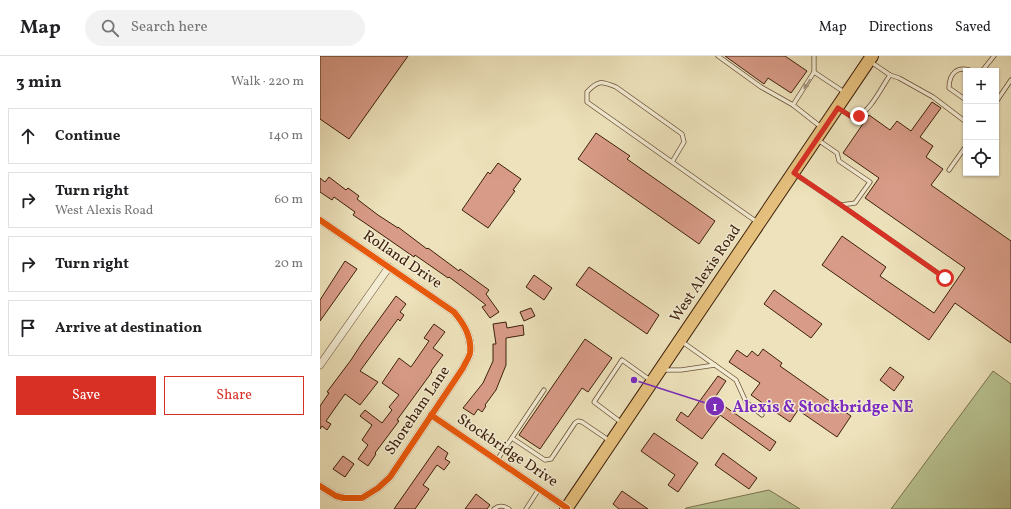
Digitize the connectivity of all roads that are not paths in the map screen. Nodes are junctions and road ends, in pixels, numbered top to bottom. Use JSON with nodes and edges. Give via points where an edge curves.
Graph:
{"nodes":[{"id":1,"x":718,"y":56,"type":"edge"},
{"id":2,"x":814,"y":56,"type":"edge"},
{"id":3,"x":994,"y":56,"type":"edge"},
{"id":4,"x":871,"y":58,"type":"edge"},
{"id":5,"x":963,"y":68,"type":"edge"},
{"id":6,"x":984,"y":68,"type":"edge"},
{"id":7,"x":814,"y":72,"type":"junction"},
{"id":8,"x":890,"y":75,"type":"junction"},
{"id":9,"x":1011,"y":80,"type":"edge"},
{"id":10,"x":847,"y":94,"type":"junction"},
{"id":11,"x":963,"y":98,"type":"edge"},
{"id":12,"x":999,"y":98,"type":"edge"},
{"id":13,"x":793,"y":105,"type":"junction"},
{"id":14,"x":838,"y":108,"type":"junction"},
{"id":15,"x":963,"y":120,"type":"edge"},
{"id":16,"x":820,"y":134,"type":"junction"},
{"id":17,"x":963,"y":150,"type":"edge"},
{"id":18,"x":672,"y":162,"type":"junction"},
{"id":19,"x":949,"y":170,"type":"dead end"},
{"id":20,"x":794,"y":173,"type":"junction"},
{"id":21,"x":841,"y":205,"type":"junction"},
{"id":22,"x":320,"y":220,"type":"edge"},
{"id":23,"x":759,"y":224,"type":"junction"},
{"id":24,"x":388,"y":267,"type":"junction"},
{"id":25,"x":945,"y":278,"type":"dead end"},
{"id":26,"x":465,"y":327,"type":"joint"},
{"id":27,"x":680,"y":340,"type":"junction"},
{"id":28,"x":320,"y":365,"type":"edge"},
{"id":29,"x":715,"y":365,"type":"junction"},
{"id":30,"x":660,"y":370,"type":"junction"},
{"id":31,"x":652,"y":382,"type":"junction"},
{"id":32,"x":544,"y":390,"type":"dead end"},
{"id":33,"x":432,"y":415,"type":"junction"},
{"id":34,"x":762,"y":415,"type":"dead end"},
{"id":35,"x":624,"y":424,"type":"junction"},
{"id":36,"x":512,"y":438,"type":"junction"},
{"id":37,"x":612,"y":442,"type":"junction"},
{"id":38,"x":497,"y":460,"type":"junction"},
{"id":39,"x":320,"y":486,"type":"edge"},
{"id":40,"x":539,"y":489,"type":"junction"},
{"id":41,"x":567,"y":508,"type":"edge"},
{"id":42,"x":494,"y":509,"type":"edge"},
{"id":43,"x":509,"y":509,"type":"edge"},
{"id":44,"x":526,"y":509,"type":"edge"}],
"edges":[{"from":1,"to":13,"type":"lane","via":[[761,87]]},
{"from":2,"to":7,"type":"lane"},
{"from":3,"to":6,"type":"lane"},
{"from":4,"to":8,"type":"lane"},
{"from":4,"to":10,"type":"main road","name":"West Alexis Road"},
{"from":5,"to":11,"type":"lane","via":[[954,73],[949,81],[949,88]]},
{"from":7,"to":10,"type":"lane"},
{"from":7,"to":13,"type":"lane","one_way":true},
{"from":8,"to":14,"type":"lane","via":[[875,99],[855,119]]},
{"from":8,"to":15,"type":"lane","via":[[933,97]]},
{"from":9,"to":12,"type":"lane"},
{"from":10,"to":14,"type":"main road","name":"West Alexis Road"},
{"from":13,"to":16,"type":"lane"},
{"from":14,"to":16,"type":"main road","name":"West Alexis Road"},
{"from":16,"to":20,"type":"main road","name":"West Alexis Road"},
{"from":16,"to":21,"type":"lane","via":[[837,153],[839,161],[870,182],[855,204]]},
{"from":17,"to":19,"type":"lane"},
{"from":18,"to":18,"type":"lane","via":[[587,102],[587,92],[594,84],[604,82],[616,88],[682,134],[684,142]]},
{"from":18,"to":23,"type":"lane"},
{"from":20,"to":21,"type":"lane"},
{"from":20,"to":23,"type":"main road","name":"West Alexis Road"},
{"from":21,"to":25,"type":"lane"},
{"from":22,"to":24,"type":"street","name":"Rolland Drive"},
{"from":23,"to":27,"type":"main road","name":"West Alexis Road"},
{"from":24,"to":26,"type":"street","name":"Rolland Drive","via":[[454,312]]},
{"from":24,"to":28,"type":"street"},
{"from":26,"to":33,"type":"street","name":"Shoreham Lane","via":[[470,339],[470,354]]},
{"from":27,"to":29,"type":"lane"},
{"from":27,"to":30,"type":"main road","name":"West Alexis Road"},
{"from":29,"to":30,"type":"lane"},
{"from":29,"to":34,"type":"lane","via":[[736,380],[746,402]]},
{"from":30,"to":31,"type":"main road","name":"West Alexis Road"},
{"from":31,"to":35,"type":"main road","name":"West Alexis Road"},
{"from":31,"to":35,"type":"lane","via":[[622,360],[594,402]]},
{"from":32,"to":36,"type":"lane"},
{"from":33,"to":38,"type":"street","name":"Stockbridge Drive"},
{"from":33,"to":39,"type":"street","name":"Shoreham Lane","via":[[390,476],[378,488],[362,498],[344,498]]},
{"from":35,"to":37,"type":"main road","name":"West Alexis Road"},
{"from":36,"to":37,"type":"lane","via":[[544,460],[551,459],[578,421]]},
{"from":36,"to":38,"type":"lane"},
{"from":37,"to":41,"type":"main road","name":"West Alexis Road"},
{"from":38,"to":40,"type":"street","name":"Stockbridge Drive"},
{"from":40,"to":41,"type":"street","name":"Stockbridge Drive"},
{"from":40,"to":44,"type":"lane"},
{"from":42,"to":43,"type":"lane","via":[[497,506]]}]}
